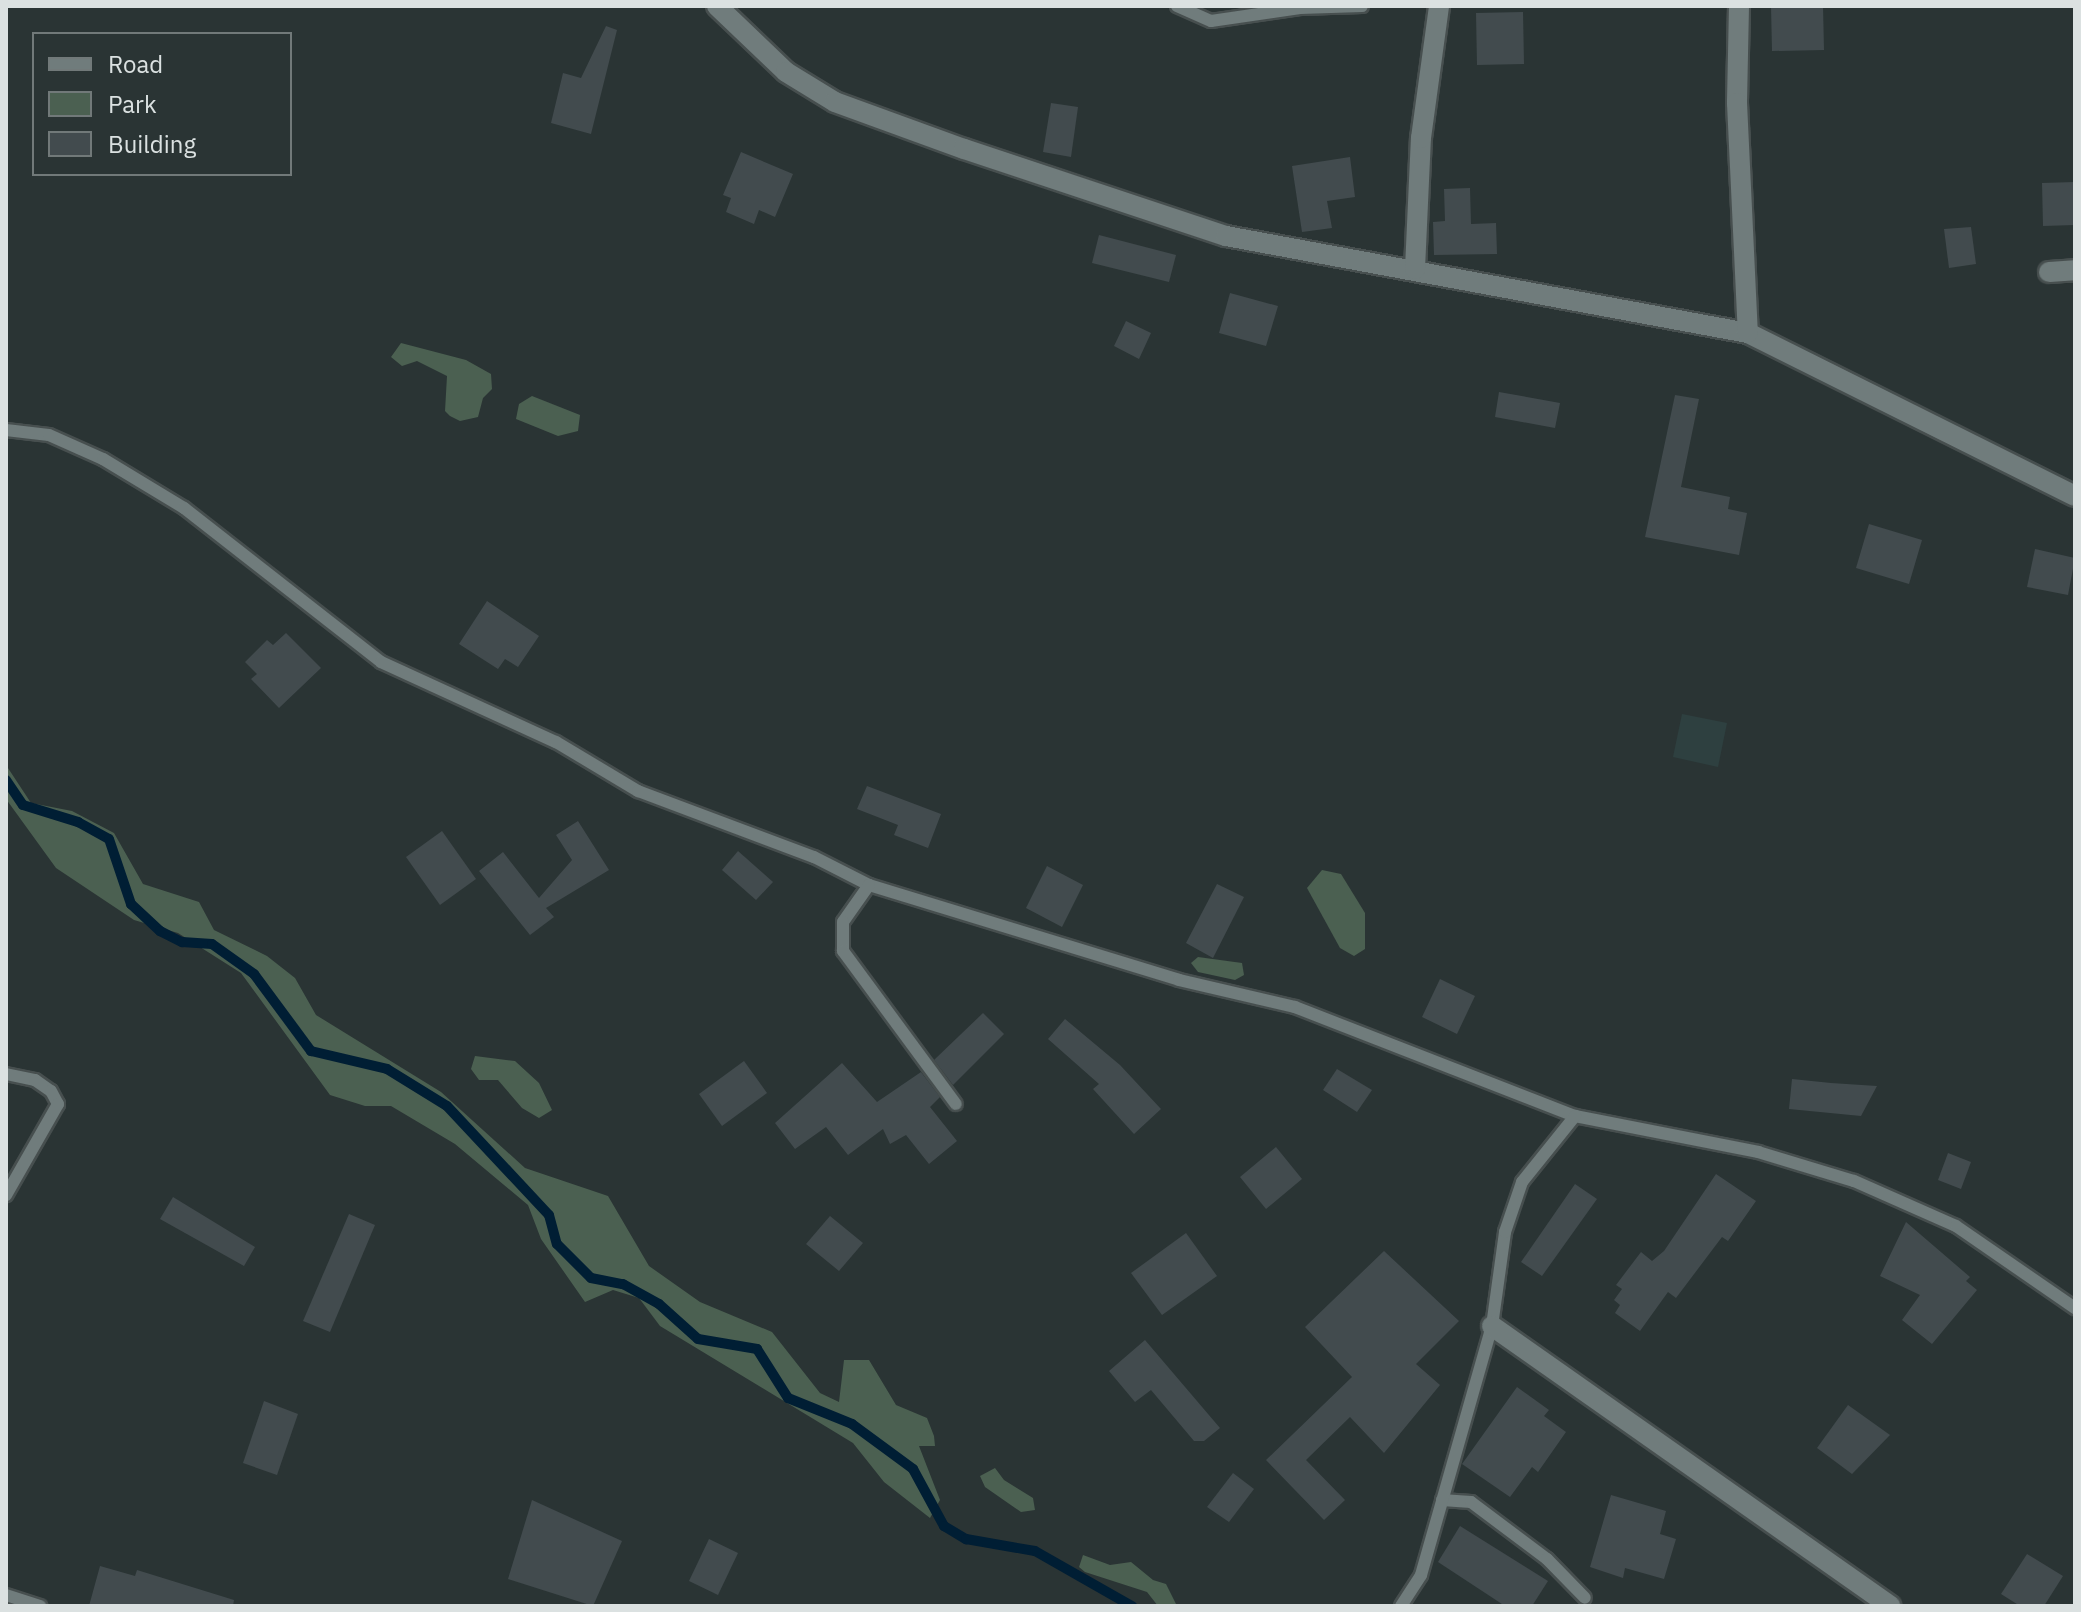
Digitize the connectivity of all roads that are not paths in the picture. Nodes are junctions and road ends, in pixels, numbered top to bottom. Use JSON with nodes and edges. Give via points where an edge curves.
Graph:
{"nodes":[{"id":1,"x":717,"y":6,"type":"edge"},
{"id":2,"x":1177,"y":6,"type":"edge"},
{"id":3,"x":1362,"y":6,"type":"edge"},
{"id":4,"x":1439,"y":6,"type":"edge"},
{"id":5,"x":1739,"y":6,"type":"edge"},
{"id":6,"x":1415,"y":269,"type":"junction"},
{"id":7,"x":2075,"y":270,"type":"edge"},
{"id":8,"x":2049,"y":272,"type":"dead end"},
{"id":9,"x":1748,"y":333,"type":"junction"},
{"id":10,"x":6,"y":430,"type":"edge"},
{"id":11,"x":2075,"y":496,"type":"edge"},
{"id":12,"x":869,"y":885,"type":"junction"},
{"id":13,"x":6,"y":1074,"type":"edge"},
{"id":14,"x":956,"y":1104,"type":"dead end"},
{"id":15,"x":1575,"y":1116,"type":"junction"},
{"id":16,"x":6,"y":1195,"type":"edge"},
{"id":17,"x":2075,"y":1308,"type":"edge"},
{"id":18,"x":1492,"y":1326,"type":"junction"},
{"id":19,"x":1442,"y":1500,"type":"junction"},
{"id":20,"x":6,"y":1595,"type":"edge"},
{"id":21,"x":1585,"y":1598,"type":"dead end"},
{"id":22,"x":40,"y":1606,"type":"edge"},
{"id":23,"x":1401,"y":1606,"type":"edge"},
{"id":24,"x":1891,"y":1606,"type":"edge"}],
"edges":[{"from":1,"to":6,"type":"street","via":[[786,72],[835,102],[1226,236]]},
{"from":2,"to":3,"type":"lane","via":[[1211,21],[1300,8]]},
{"from":4,"to":6,"type":"street","via":[[1421,138]]},
{"from":5,"to":9,"type":"street","via":[[1737,103]]},
{"from":6,"to":9,"type":"street"},
{"from":7,"to":8,"type":"street"},
{"from":9,"to":11,"type":"street"},
{"from":10,"to":12,"type":"lane","via":[[49,435],[103,459],[184,508],[381,662],[556,742],[638,791],[814,857]]},
{"from":12,"to":14,"type":"lane","via":[[843,922],[843,951]]},
{"from":12,"to":15,"type":"lane","via":[[1179,980],[1295,1007]]},
{"from":13,"to":16,"type":"lane","via":[[35,1080],[58,1104]]},
{"from":15,"to":17,"type":"lane","via":[[1758,1152],[1854,1181],[1956,1226]]},
{"from":15,"to":18,"type":"lane","via":[[1522,1182],[1505,1232]]},
{"from":18,"to":19,"type":"lane"},
{"from":18,"to":24,"type":"street"},
{"from":19,"to":21,"type":"lane","via":[[1471,1502],[1547,1559]]},
{"from":19,"to":23,"type":"lane","via":[[1421,1575]]},
{"from":20,"to":22,"type":"lane"}]}
